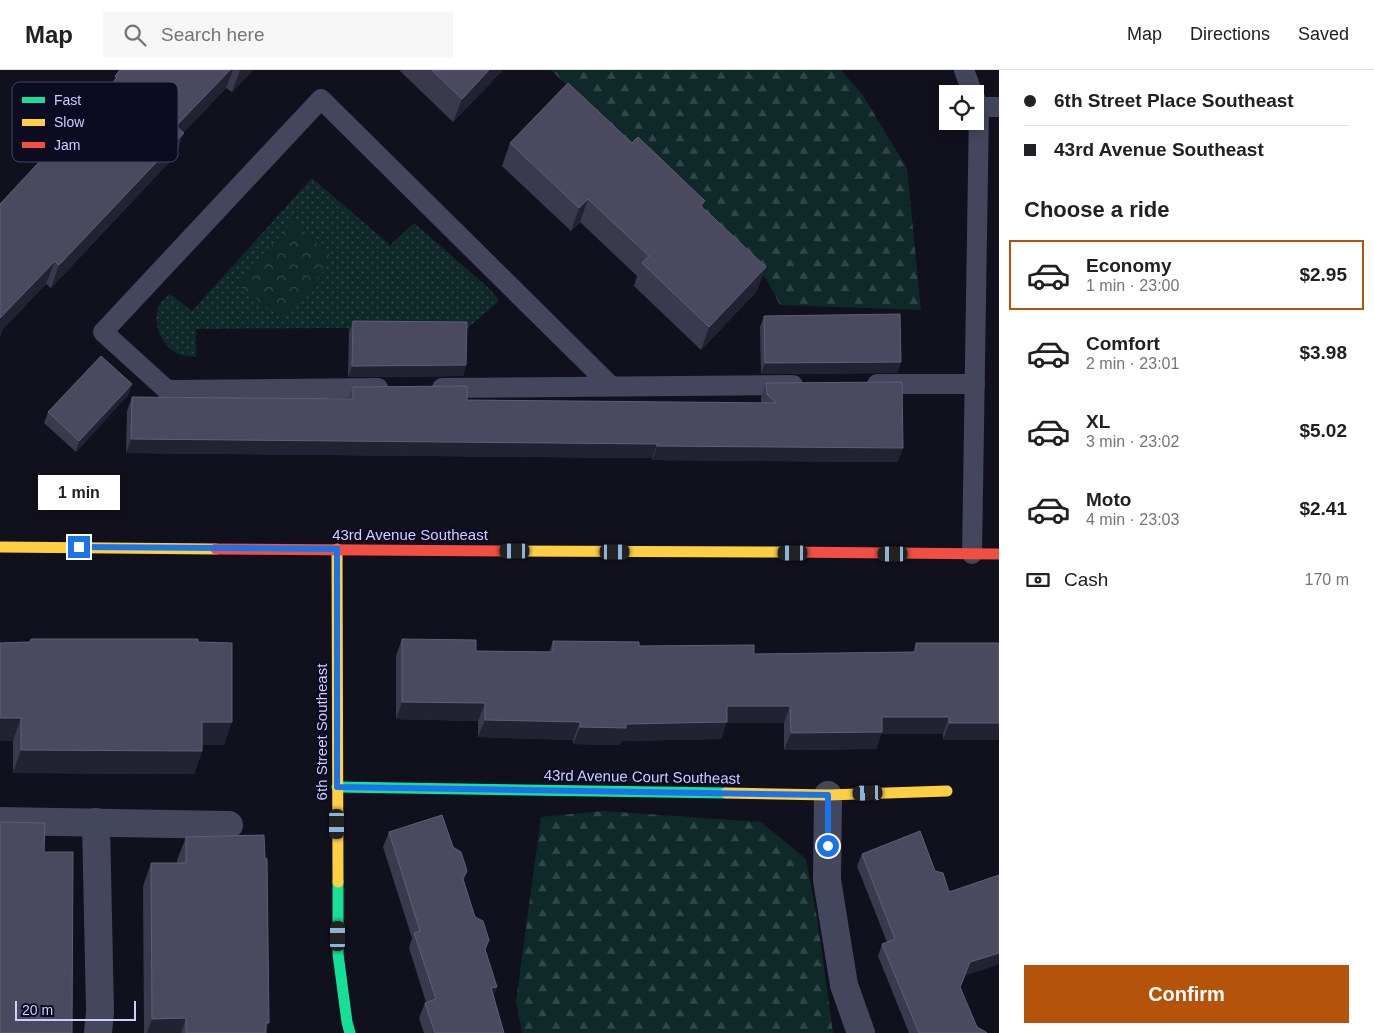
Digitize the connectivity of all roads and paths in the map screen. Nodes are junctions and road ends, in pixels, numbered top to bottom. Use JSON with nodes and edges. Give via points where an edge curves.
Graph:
{"nodes":[{"id":1,"x":964,"y":70,"type":"edge"},
{"id":2,"x":970,"y":85,"type":"edge"},
{"id":3,"x":984,"y":101,"type":"edge"},
{"id":4,"x":999,"y":106,"type":"edge"},
{"id":5,"x":976,"y":130,"type":"edge"},
{"id":6,"x":857,"y":384,"type":"edge"},
{"id":7,"x":975,"y":384,"type":"junction"},
{"id":8,"x":808,"y":385,"type":"edge"},
{"id":9,"x":611,"y":386,"type":"junction"},
{"id":10,"x":394,"y":388,"type":"edge"},
{"id":11,"x":424,"y":388,"type":"edge"},
{"id":12,"x":0,"y":547,"type":"edge"},
{"id":13,"x":337,"y":549,"type":"junction"},
{"id":14,"x":972,"y":554,"type":"junction"},
{"id":15,"x":999,"y":554,"type":"edge"},
{"id":16,"x":337,"y":787,"type":"junction"},
{"id":17,"x":947,"y":791,"type":"dead end"},
{"id":18,"x":828,"y":795,"type":"junction"},
{"id":19,"x":0,"y":820,"type":"edge"},
{"id":20,"x":96,"y":822,"type":"junction"},
{"id":21,"x":229,"y":825,"type":"dead end"},
{"id":22,"x":98,"y":1033,"type":"edge"},
{"id":23,"x":350,"y":1033,"type":"edge"},
{"id":24,"x":861,"y":1033,"type":"edge"}],
"edges":[{"from":1,"to":2,"type":"lane"},
{"from":3,"to":4,"type":"lane"},
{"from":5,"to":7,"type":"lane"},
{"from":6,"to":7,"type":"lane"},
{"from":7,"to":14,"type":"lane"},
{"from":8,"to":9,"type":"lane"},
{"from":9,"to":10,"type":"lane","via":[[321,99],[103,332],[167,390]]},
{"from":9,"to":11,"type":"lane"},
{"from":12,"to":13,"type":"street","name":"43rd Avenue Southeast"},
{"from":13,"to":14,"type":"street","name":"43rd Avenue Southeast"},
{"from":13,"to":16,"type":"street","name":"6th Street Southeast"},
{"from":14,"to":15,"type":"street","name":"43rd Avenue Southeast"},
{"from":16,"to":18,"type":"street","name":"43rd Avenue Court Southeast"},
{"from":16,"to":23,"type":"street","name":"6th Street Southeast","via":[[338,954]]},
{"from":17,"to":18,"type":"street","name":"43rd Avenue Court Southeast"},
{"from":18,"to":24,"type":"street","via":[[827,880],[844,985]]},
{"from":19,"to":20,"type":"street"},
{"from":20,"to":21,"type":"street"},
{"from":20,"to":22,"type":"street"}]}
